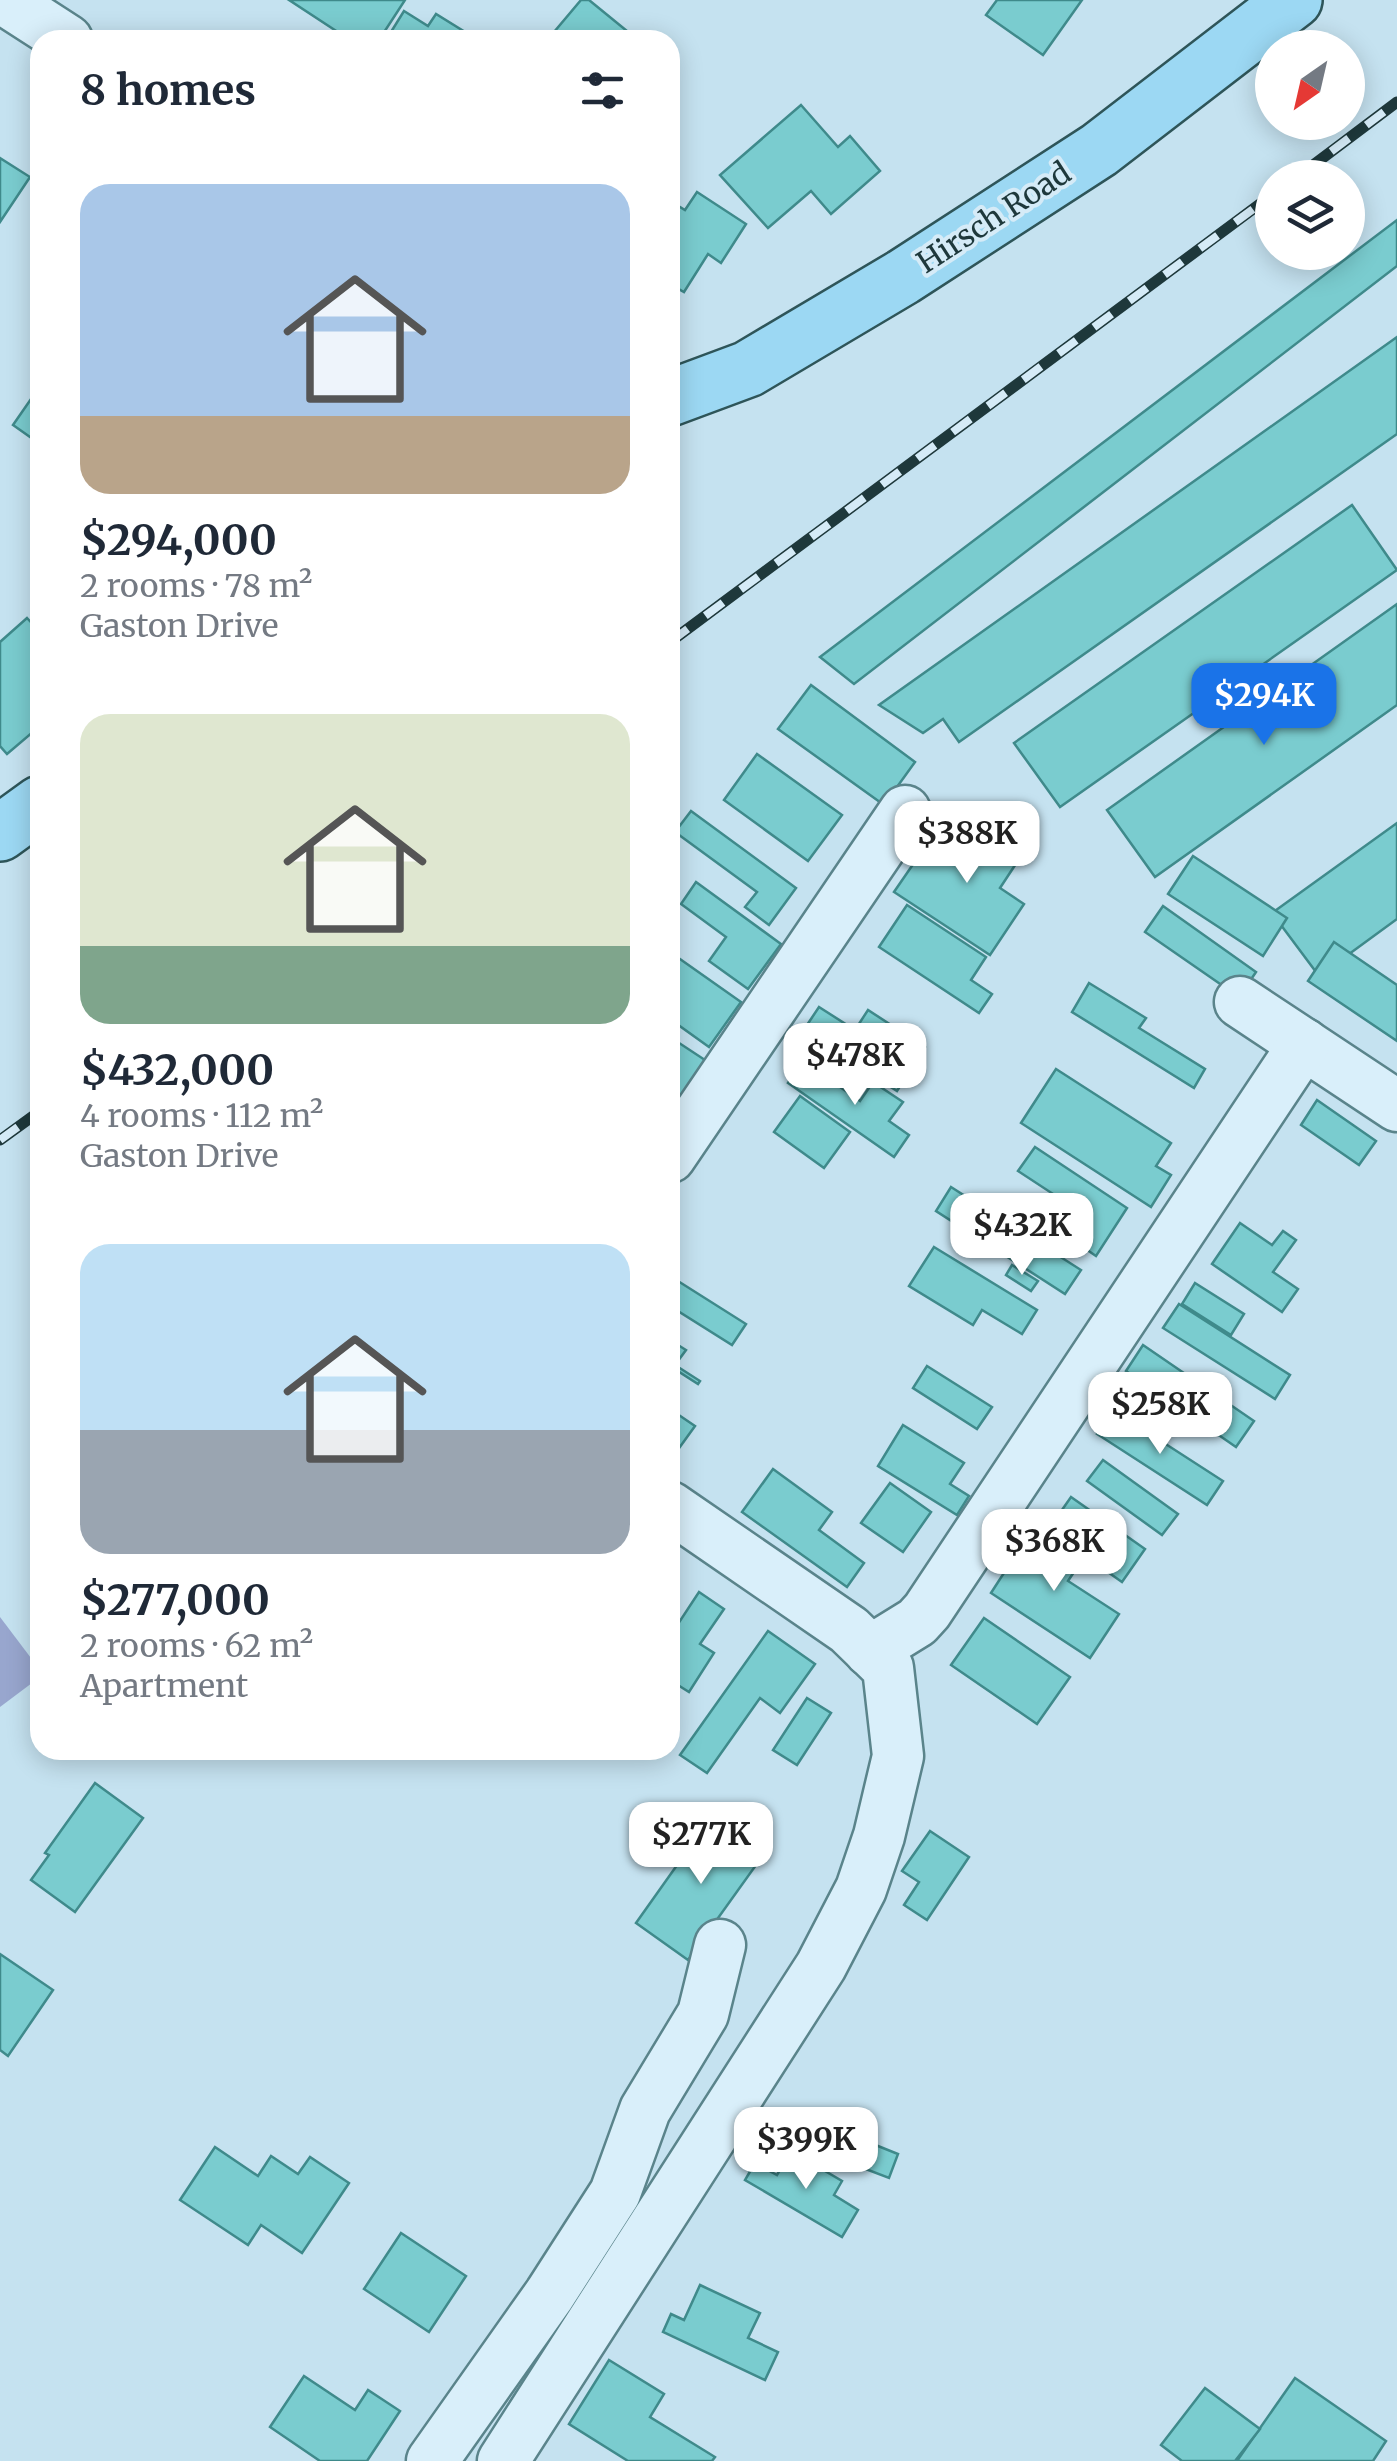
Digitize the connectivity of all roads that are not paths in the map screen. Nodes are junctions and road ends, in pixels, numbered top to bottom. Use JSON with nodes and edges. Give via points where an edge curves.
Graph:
{"nodes":[{"id":1,"x":4,"y":0,"type":"edge"},
{"id":2,"x":1294,"y":0,"type":"edge"},
{"id":3,"x":51,"y":30,"type":"edge"},
{"id":4,"x":680,"y":394,"type":"edge"},
{"id":5,"x":30,"y":811,"type":"edge"},
{"id":6,"x":905,"y":811,"type":"dead end"},
{"id":7,"x":0,"y":833,"type":"edge"},
{"id":8,"x":1240,"y":1002,"type":"dead end"},
{"id":9,"x":1304,"y":1044,"type":"junction"},
{"id":10,"x":1397,"y":1106,"type":"edge"},
{"id":11,"x":680,"y":1142,"type":"edge"},
{"id":12,"x":680,"y":1513,"type":"edge"},
{"id":13,"x":870,"y":1651,"type":"junction"},
{"id":14,"x":720,"y":1945,"type":"dead end"},
{"id":15,"x":432,"y":2461,"type":"edge"},
{"id":16,"x":503,"y":2461,"type":"edge"}],
"edges":[{"from":1,"to":3,"type":"street"},
{"from":2,"to":4,"type":"main road","name":"Hirsch Road","via":[[1100,150],[903,277],[748,369]]},
{"from":5,"to":7,"type":"main road"},
{"from":6,"to":11,"type":"street"},
{"from":8,"to":9,"type":"street"},
{"from":9,"to":10,"type":"street"},
{"from":9,"to":13,"type":"street","via":[[927,1611]]},
{"from":12,"to":13,"type":"street"},
{"from":13,"to":16,"type":"street","via":[[888,1668],[898,1756],[861,1889],[820,1966]]},
{"from":14,"to":15,"type":"street","via":[[703,2014],[645,2110],[614,2193]]}]}
